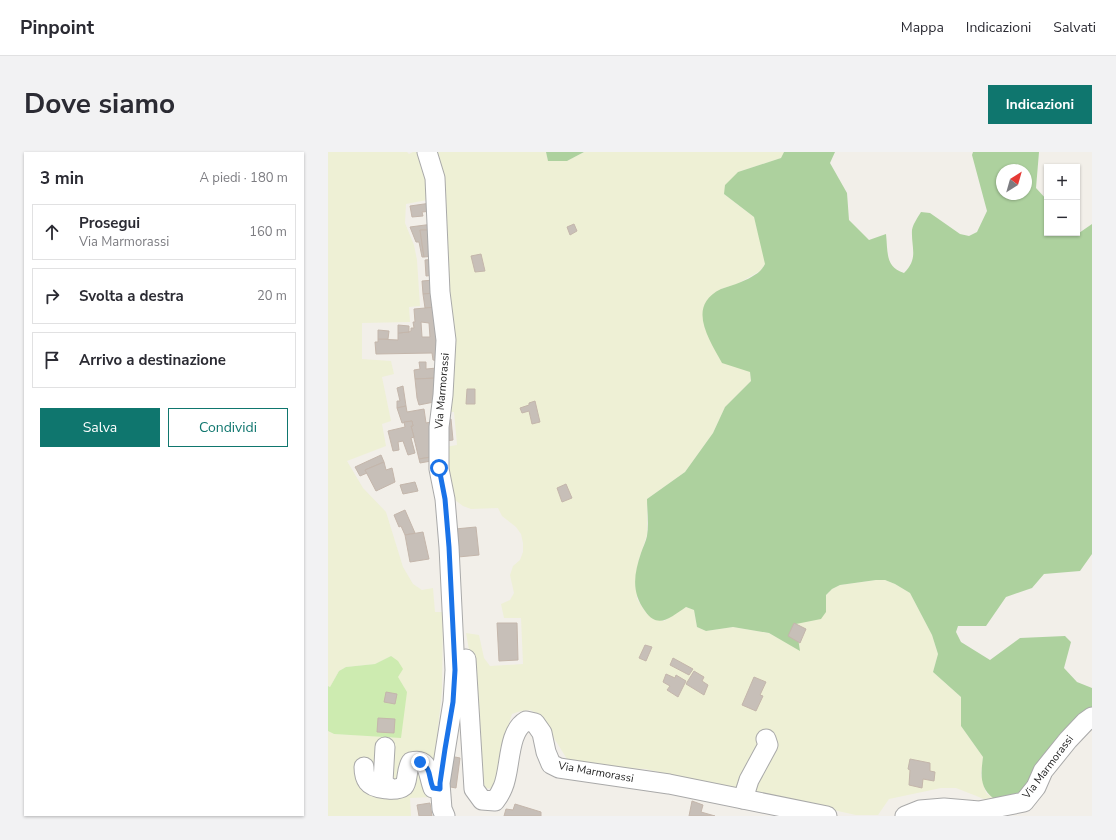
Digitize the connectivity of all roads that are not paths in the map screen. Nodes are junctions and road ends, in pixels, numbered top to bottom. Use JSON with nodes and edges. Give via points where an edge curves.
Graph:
{"nodes":[{"id":1,"x":426,"y":152,"type":"edge"},
{"id":2,"x":454,"y":632,"type":"junction"},
{"id":3,"x":1092,"y":717,"type":"edge"},
{"id":4,"x":766,"y":739,"type":"dead end"},
{"id":5,"x":385,"y":747,"type":"dead end"},
{"id":6,"x":364,"y":767,"type":"dead end"},
{"id":7,"x":390,"y":789,"type":"junction"},
{"id":8,"x":440,"y":789,"type":"junction"},
{"id":9,"x":707,"y":798,"type":"dead end"},
{"id":10,"x":743,"y":799,"type":"junction"},
{"id":11,"x":445,"y":816,"type":"edge"},
{"id":12,"x":790,"y":816,"type":"edge"},
{"id":13,"x":827,"y":816,"type":"edge"},
{"id":14,"x":905,"y":816,"type":"edge"}],
"edges":[{"from":1,"to":2,"type":"street","name":"Via Marmorassi","via":[[435,178],[440,292],[446,340],[439,427],[439,468],[445,499]]},
{"from":2,"to":8,"type":"street","name":"Via Marmorassi","via":[[453,702]]},
{"from":2,"to":10,"type":"street","name":"Via Marmorassi","via":[[466,643],[474,789],[482,800],[495,801],[501,791],[513,740],[522,723],[526,721],[535,723],[542,733],[551,764],[559,768],[654,776]]},
{"from":3,"to":14,"type":"street","name":"Via Marmorassi","via":[[1068,740],[1043,771],[1024,802],[979,811],[944,808],[920,810]]},
{"from":4,"to":10,"type":"street","via":[[768,745],[752,774]]},
{"from":5,"to":7,"type":"street","via":[[383,782]]},
{"from":6,"to":7,"type":"street","via":[[368,784]]},
{"from":7,"to":8,"type":"street","via":[[404,786],[408,767],[411,762],[416,761],[426,765],[433,788]]},
{"from":8,"to":11,"type":"street","name":"Via Marmorassi"},
{"from":9,"to":12,"type":"street"},
{"from":10,"to":13,"type":"street","name":"Via Marmorassi"}]}
